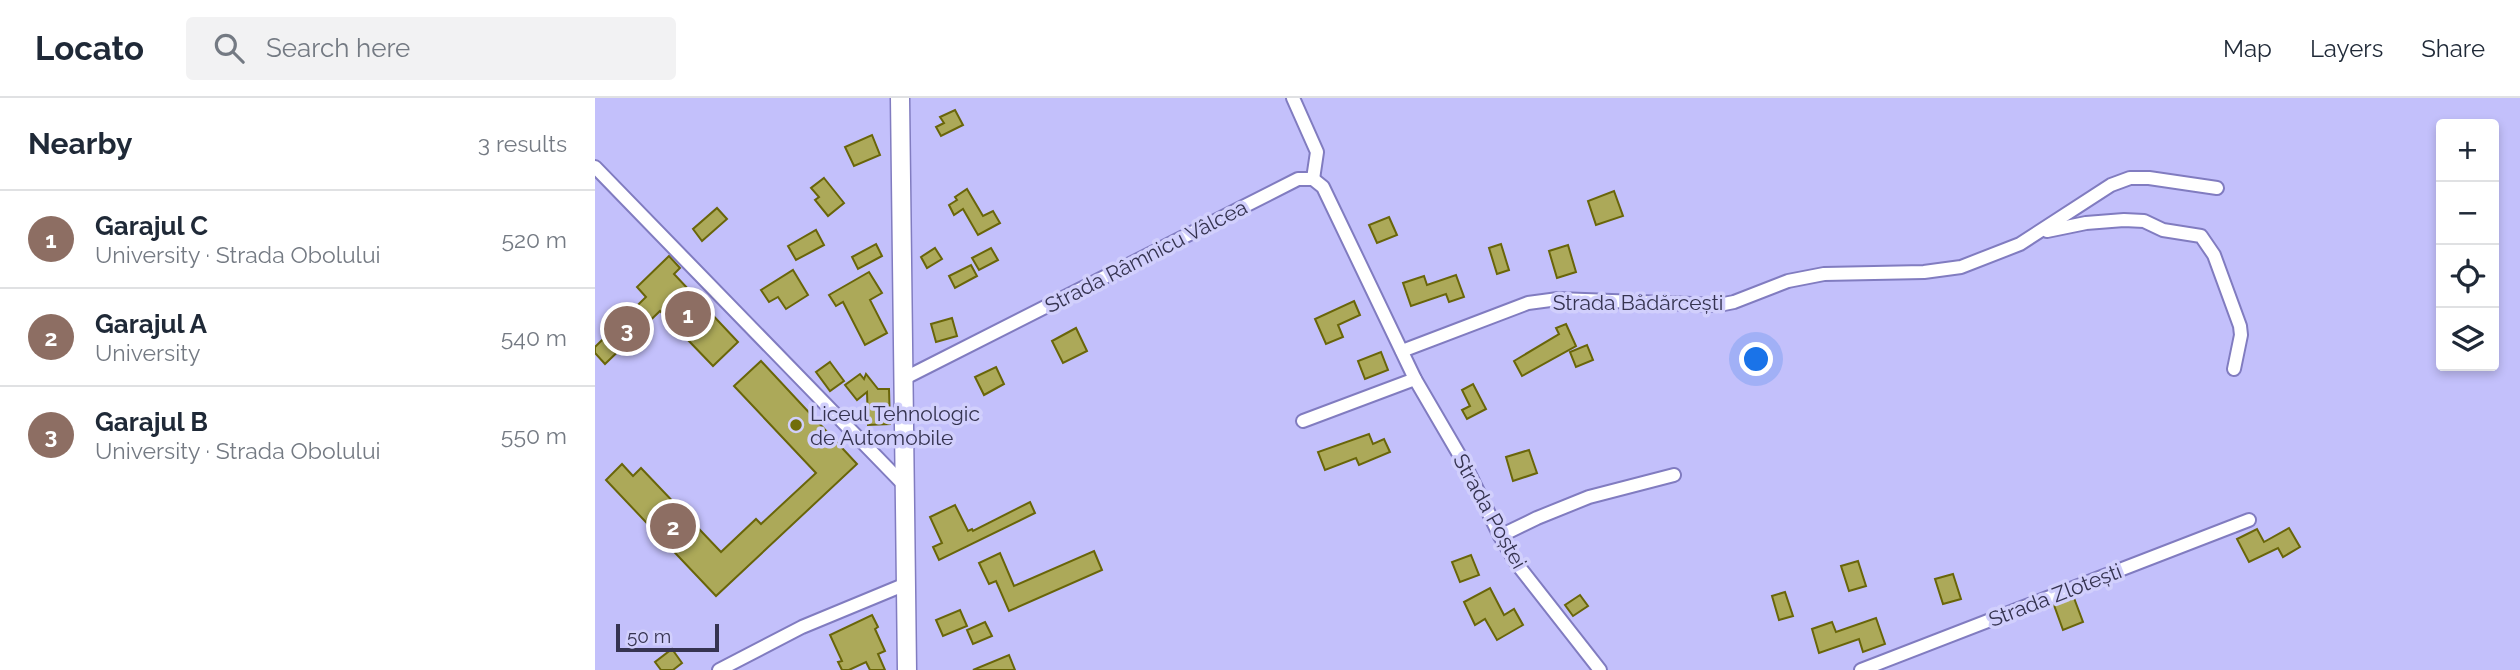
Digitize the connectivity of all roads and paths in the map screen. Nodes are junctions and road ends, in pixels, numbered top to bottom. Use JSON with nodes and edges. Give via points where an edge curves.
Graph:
{"nodes":[{"id":1,"x":900,"y":98,"type":"edge"},
{"id":2,"x":1293,"y":98,"type":"edge"},
{"id":3,"x":595,"y":167,"type":"edge"},
{"id":4,"x":1313,"y":179,"type":"junction"},
{"id":5,"x":2217,"y":188,"type":"dead end"},
{"id":6,"x":2038,"y":233,"type":"junction"},
{"id":7,"x":1402,"y":351,"type":"junction"},
{"id":8,"x":2234,"y":369,"type":"dead end"},
{"id":9,"x":903,"y":379,"type":"junction"},
{"id":10,"x":1415,"y":379,"type":"junction"},
{"id":11,"x":1303,"y":421,"type":"dead end"},
{"id":12,"x":1674,"y":475,"type":"dead end"},
{"id":13,"x":905,"y":486,"type":"junction"},
{"id":14,"x":2249,"y":520,"type":"dead end"},
{"id":15,"x":1500,"y":536,"type":"junction"},
{"id":16,"x":906,"y":584,"type":"junction"},
{"id":17,"x":719,"y":670,"type":"edge"},
{"id":18,"x":907,"y":670,"type":"edge"},
{"id":19,"x":1600,"y":670,"type":"edge"},
{"id":20,"x":1861,"y":670,"type":"edge"}],
"edges":[{"from":1,"to":9,"type":"main road"},
{"from":2,"to":4,"type":"street","via":[[1317,152]]},
{"from":3,"to":13,"type":"street"},
{"from":4,"to":7,"type":"street","name":"Strada Poștei","via":[[1323,187]]},
{"from":4,"to":9,"type":"street","name":"Strada Râmnicu Vâlcea","via":[[1298,179]]},
{"from":5,"to":6,"type":"street","name":"Strada Bădărcești","via":[[2130,178],[2111,185]]},
{"from":6,"to":7,"type":"street","name":"Strada Bădărcești","via":[[1961,267],[1824,274],[1719,305],[1558,299],[1528,303]]},
{"from":6,"to":8,"type":"street","name":"Strada Bădărcești","via":[[2124,220],[2201,236],[2214,254],[2240,326]]},
{"from":7,"to":10,"type":"street","name":"Strada Poștei"},
{"from":9,"to":13,"type":"main road"},
{"from":10,"to":11,"type":"street"},
{"from":10,"to":15,"type":"street","name":"Strada Poștei"},
{"from":12,"to":15,"type":"street","via":[[1589,497]]},
{"from":13,"to":16,"type":"main road"},
{"from":14,"to":20,"type":"street","name":"Strada Zlotești"},
{"from":15,"to":19,"type":"street","name":"Strada Poștei"},
{"from":16,"to":17,"type":"street","via":[[802,627]]},
{"from":16,"to":18,"type":"main road"}]}
